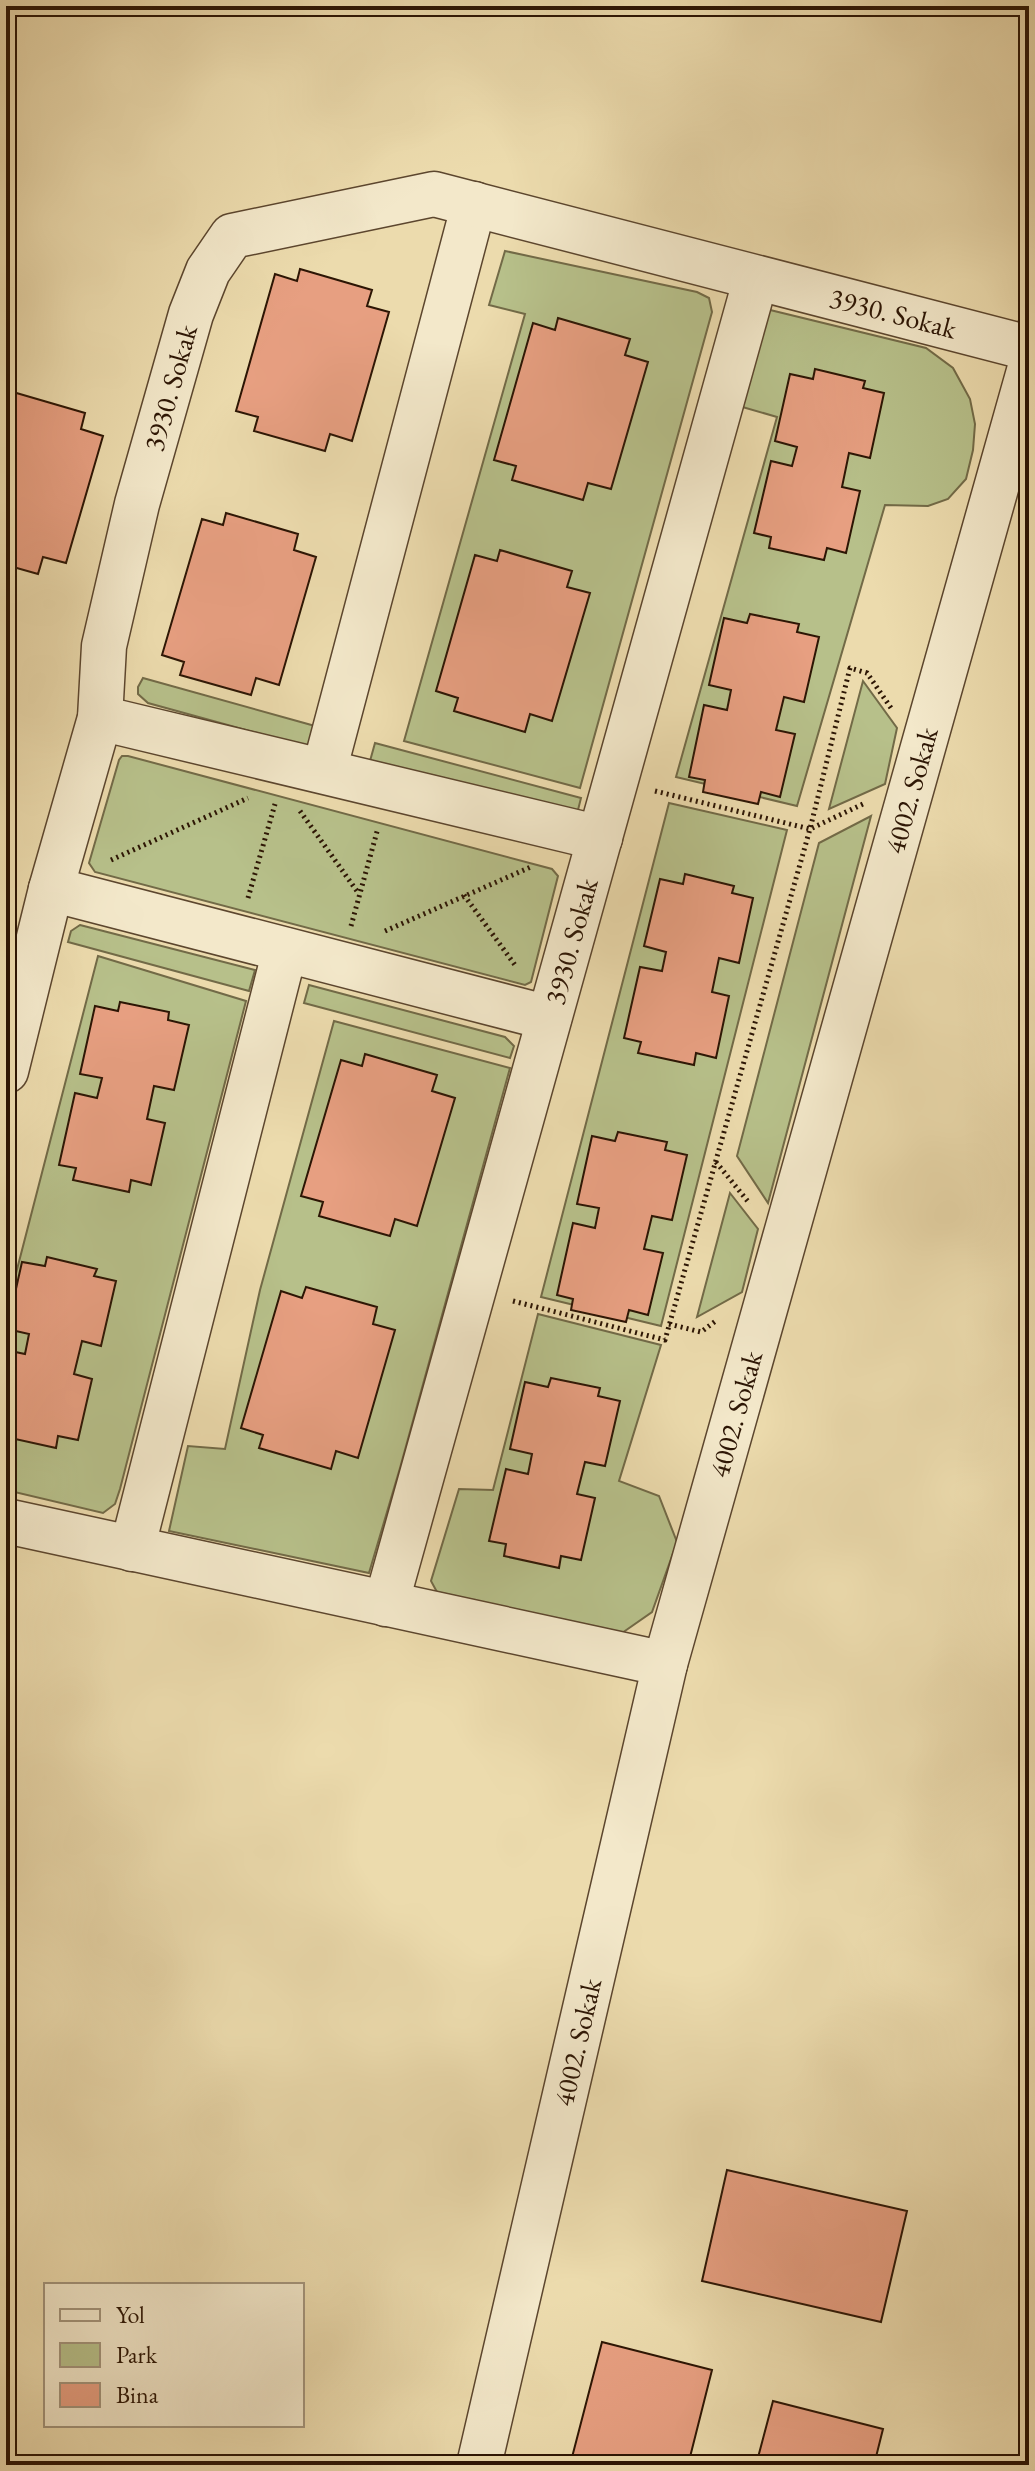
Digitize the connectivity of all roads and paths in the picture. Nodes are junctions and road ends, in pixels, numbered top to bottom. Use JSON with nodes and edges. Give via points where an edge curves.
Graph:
{"nodes":[{"id":1,"x":474,"y":204,"type":"junction"},
{"id":2,"x":756,"y":278,"type":"junction"},
{"id":3,"x":1029,"y":348,"type":"edge"},
{"id":4,"x":1029,"y":371,"type":"edge"},
{"id":5,"x":850,"y":668,"type":"dead end"},
{"id":6,"x":100,"y":718,"type":"junction"},
{"id":7,"x":324,"y":771,"type":"junction"},
{"id":8,"x":615,"y":781,"type":"junction"},
{"id":9,"x":278,"y":793,"type":"dead end"},
{"id":10,"x":253,"y":796,"type":"dead end"},
{"id":11,"x":876,"y":799,"type":"dead end"},
{"id":12,"x":298,"y":808,"type":"dead end"},
{"id":13,"x":380,"y":820,"type":"dead end"},
{"id":14,"x":810,"y":829,"type":"junction"},
{"id":15,"x":600,"y":838,"type":"junction"},
{"id":16,"x":542,"y":862,"type":"dead end"},
{"id":17,"x":102,"y":864,"type":"dead end"},
{"id":18,"x":51,"y":889,"type":"junction"},
{"id":19,"x":360,"y":894,"type":"junction"},
{"id":20,"x":464,"y":895,"type":"junction"},
{"id":21,"x":248,"y":899,"type":"dead end"},
{"id":22,"x":350,"y":930,"type":"dead end"},
{"id":23,"x":382,"y":932,"type":"dead end"},
{"id":24,"x":285,"y":950,"type":"junction"},
{"id":25,"x":524,"y":977,"type":"dead end"},
{"id":26,"x":549,"y":1018,"type":"junction"},
{"id":27,"x":6,"y":1071,"type":"edge"},
{"id":28,"x":715,"y":1161,"type":"junction"},
{"id":29,"x":760,"y":1215,"type":"dead end"},
{"id":30,"x":473,"y":1291,"type":"junction"},
{"id":31,"x":6,"y":1521,"type":"edge"},
{"id":32,"x":132,"y":1549,"type":"junction"},
{"id":33,"x":386,"y":1604,"type":"junction"},
{"id":34,"x":665,"y":1664,"type":"junction"},
{"id":35,"x":479,"y":2465,"type":"edge"}],
"edges":[{"from":1,"to":2,"type":"street","name":"3930. Sokak"},
{"from":1,"to":6,"type":"street","name":"3930. Sokak","via":[[434,194],[232,236],[208,271],[191,314],[137,504],[104,646]]},
{"from":1,"to":7,"type":"street"},
{"from":2,"to":3,"type":"street","name":"3930. Sokak"},
{"from":2,"to":8,"type":"street","name":"3930. Sokak"},
{"from":4,"to":34,"type":"street","name":"4002. Sokak"},
{"from":5,"to":14,"type":"path"},
{"from":6,"to":7,"type":"street"},
{"from":6,"to":18,"type":"street","name":"3930. Sokak"},
{"from":7,"to":15,"type":"street"},
{"from":8,"to":14,"type":"path"},
{"from":8,"to":15,"type":"street","name":"3930. Sokak"},
{"from":9,"to":21,"type":"path"},
{"from":10,"to":17,"type":"path"},
{"from":11,"to":14,"type":"path"},
{"from":12,"to":19,"type":"path"},
{"from":13,"to":19,"type":"path"},
{"from":14,"to":28,"type":"path"},
{"from":15,"to":26,"type":"street","name":"3930. Sokak"},
{"from":16,"to":20,"type":"path"},
{"from":18,"to":24,"type":"street"},
{"from":18,"to":27,"type":"street","name":"3930. Sokak"},
{"from":19,"to":22,"type":"path"},
{"from":20,"to":23,"type":"path"},
{"from":20,"to":25,"type":"path"},
{"from":24,"to":26,"type":"street"},
{"from":24,"to":32,"type":"street"},
{"from":26,"to":30,"type":"street","name":"3930. Sokak"},
{"from":28,"to":29,"type":"path"},
{"from":28,"to":30,"type":"path","via":[[665,1340]]},
{"from":30,"to":33,"type":"street","name":"3930. Sokak"},
{"from":31,"to":32,"type":"street"},
{"from":32,"to":33,"type":"street"},
{"from":33,"to":34,"type":"street"},
{"from":34,"to":35,"type":"street","name":"4002. Sokak"}]}
